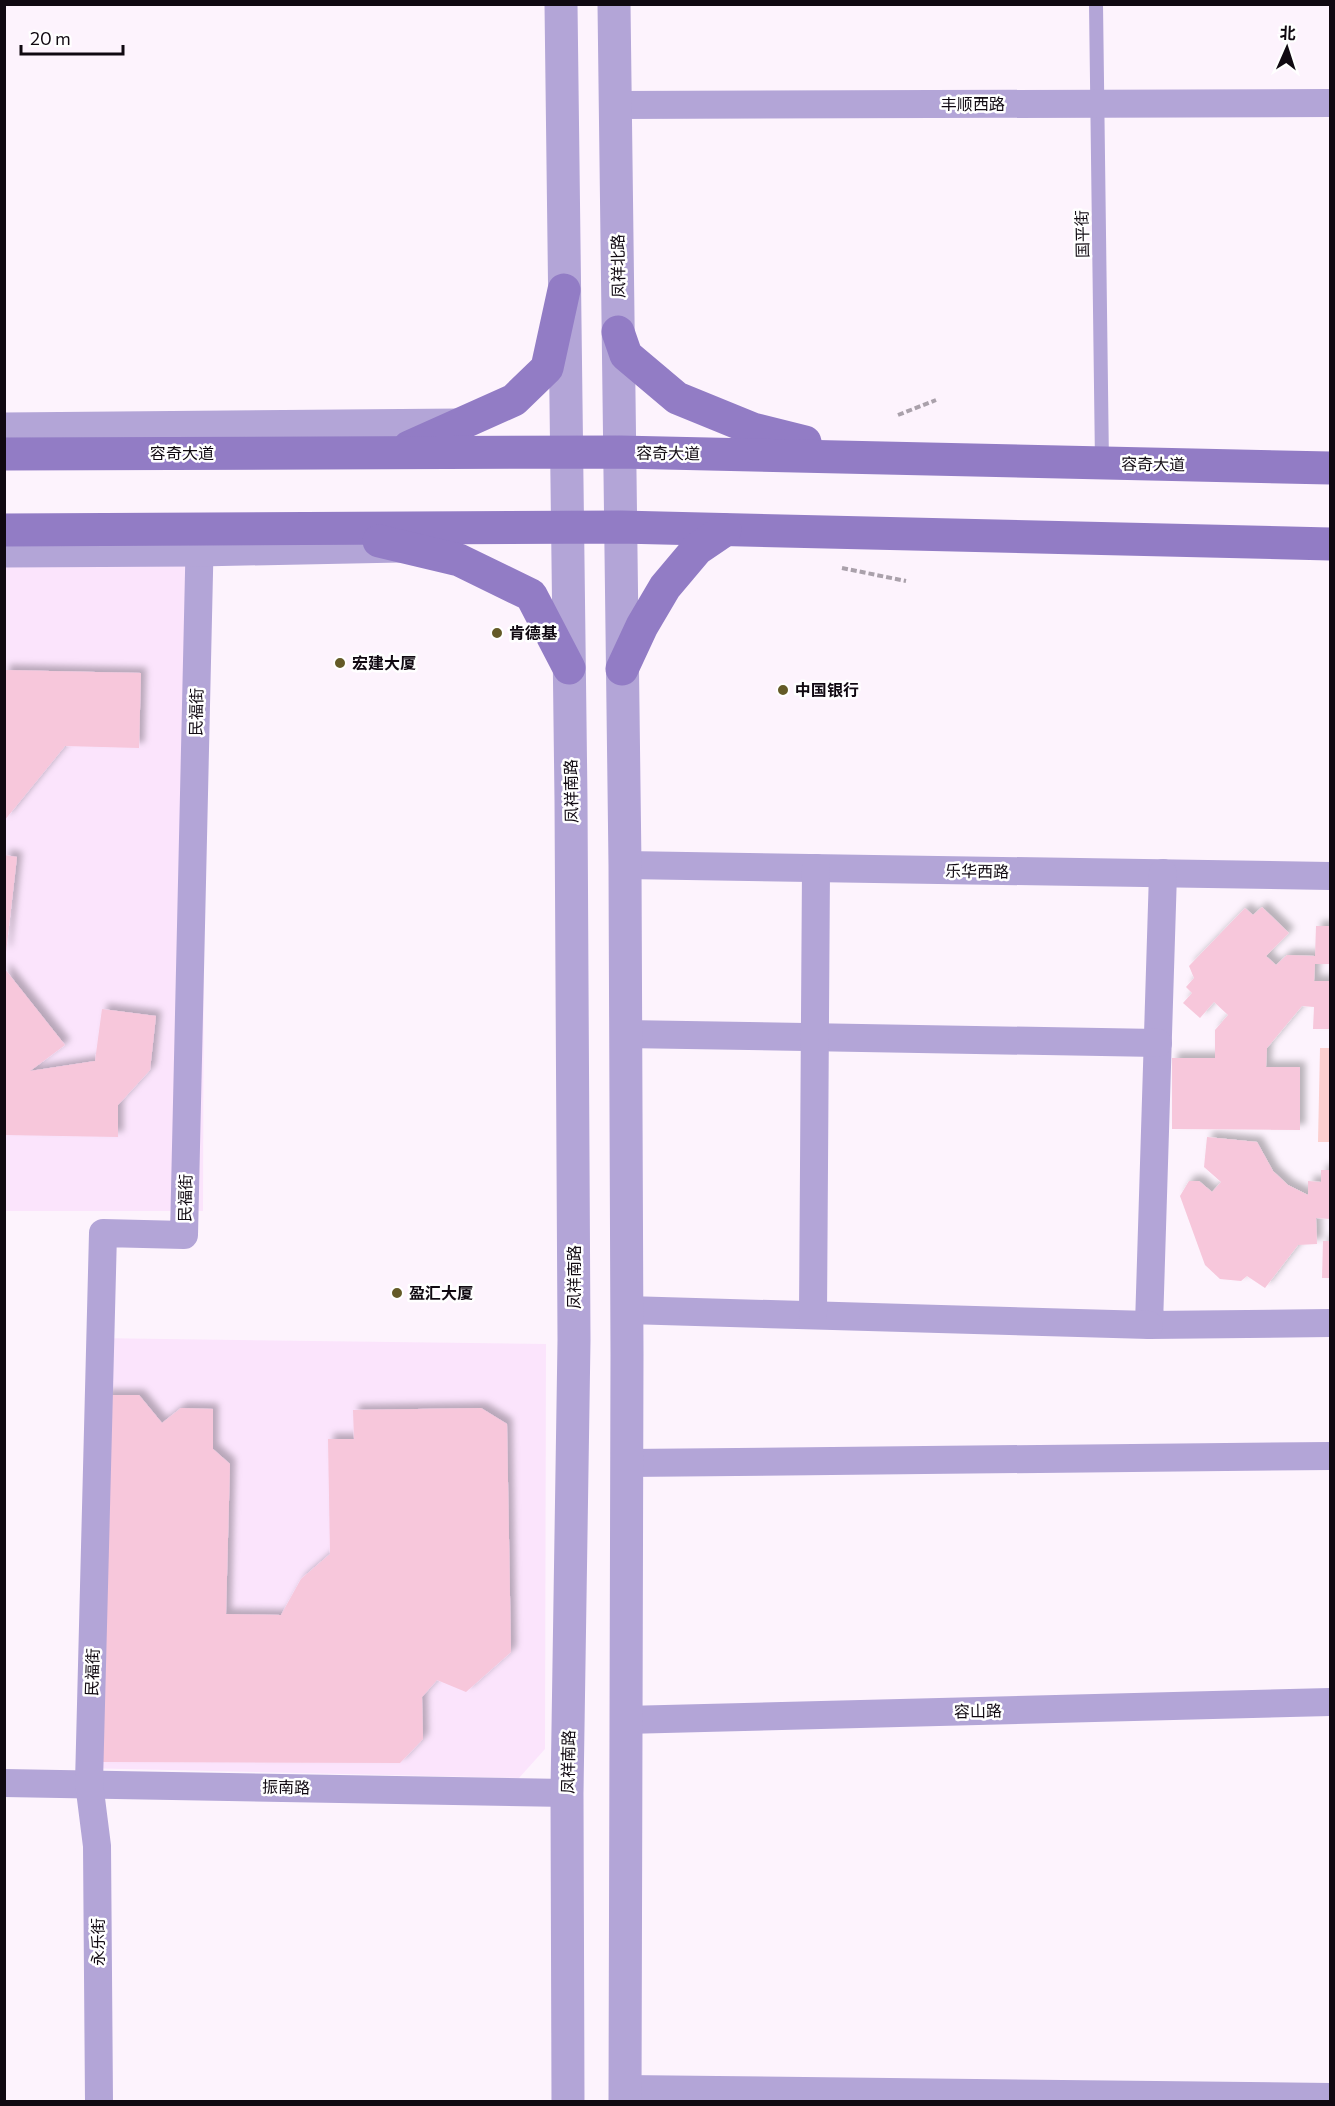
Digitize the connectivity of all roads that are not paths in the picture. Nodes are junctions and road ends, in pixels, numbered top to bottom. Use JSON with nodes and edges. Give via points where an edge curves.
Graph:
{"nodes":[{"id":1,"x":561,"y":4,"type":"edge"},
{"id":2,"x":615,"y":4,"type":"edge"},
{"id":3,"x":1096,"y":4,"type":"edge"},
{"id":4,"x":1097,"y":104,"type":"junction"},
{"id":5,"x":1330,"y":104,"type":"edge"},
{"id":6,"x":616,"y":105,"type":"junction"},
{"id":7,"x":564,"y":290,"type":"junction"},
{"id":8,"x":618,"y":332,"type":"junction"},
{"id":9,"x":460,"y":424,"type":"junction"},
{"id":10,"x":4,"y":429,"type":"edge"},
{"id":11,"x":397,"y":452,"type":"junction"},
{"id":12,"x":566,"y":452,"type":"junction"},
{"id":13,"x":620,"y":452,"type":"junction"},
{"id":14,"x":4,"y":454,"type":"edge"},
{"id":15,"x":868,"y":457,"type":"junction"},
{"id":16,"x":1102,"y":463,"type":"junction"},
{"id":17,"x":1330,"y":468,"type":"edge"},
{"id":18,"x":621,"y":527,"type":"junction"},
{"id":19,"x":328,"y":528,"type":"junction"},
{"id":20,"x":566,"y":528,"type":"junction"},
{"id":21,"x":4,"y":530,"type":"edge"},
{"id":22,"x":725,"y":530,"type":"junction"},
{"id":23,"x":200,"y":540,"type":"junction"},
{"id":24,"x":1330,"y":544,"type":"edge"},
{"id":25,"x":401,"y":546,"type":"junction"},
{"id":26,"x":4,"y":551,"type":"edge"},
{"id":27,"x":569,"y":668,"type":"junction"},
{"id":28,"x":622,"y":669,"type":"junction"},
{"id":29,"x":624,"y":865,"type":"junction"},
{"id":30,"x":816,"y":868,"type":"junction"},
{"id":31,"x":1163,"y":873,"type":"junction"},
{"id":32,"x":1330,"y":876,"type":"edge"},
{"id":33,"x":625,"y":1034,"type":"junction"},
{"id":34,"x":815,"y":1037,"type":"junction"},
{"id":35,"x":1158,"y":1043,"type":"junction"},
{"id":36,"x":627,"y":1310,"type":"junction"},
{"id":37,"x":813,"y":1316,"type":"junction"},
{"id":38,"x":1330,"y":1323,"type":"edge"},
{"id":39,"x":1149,"y":1325,"type":"junction"},
{"id":40,"x":1330,"y":1456,"type":"edge"},
{"id":41,"x":627,"y":1463,"type":"junction"},
{"id":42,"x":1330,"y":1702,"type":"edge"},
{"id":43,"x":625,"y":1720,"type":"junction"},
{"id":44,"x":4,"y":1783,"type":"edge"},
{"id":45,"x":89,"y":1783,"type":"junction"},
{"id":46,"x":567,"y":1793,"type":"junction"},
{"id":47,"x":625,"y":2095,"type":"edge"},
{"id":48,"x":1330,"y":2097,"type":"edge"},
{"id":49,"x":99,"y":2102,"type":"edge"},
{"id":50,"x":567,"y":2102,"type":"edge"}],
"edges":[{"from":1,"to":7,"type":"street"},
{"from":2,"to":6,"type":"street","name":"凤祥北路"},
{"from":3,"to":4,"type":"lane","name":"国平街"},
{"from":4,"to":5,"type":"street","name":"丰顺西路"},
{"from":4,"to":6,"type":"street","name":"丰顺西路"},
{"from":4,"to":16,"type":"lane","name":"国平街"},
{"from":6,"to":8,"type":"street","name":"凤祥北路"},
{"from":7,"to":9,"type":"main road","via":[[547,368],[514,400]]},
{"from":7,"to":12,"type":"street"},
{"from":8,"to":13,"type":"street","name":"凤祥北路"},
{"from":8,"to":15,"type":"main road","via":[[626,355],[677,398],[753,429]]},
{"from":9,"to":10,"type":"street"},
{"from":9,"to":11,"type":"main road"},
{"from":11,"to":12,"type":"main road","name":"容奇大道"},
{"from":11,"to":14,"type":"main road","name":"容奇大道"},
{"from":12,"to":13,"type":"main road","name":"容奇大道"},
{"from":12,"to":20,"type":"street","name":"凤祥南路"},
{"from":13,"to":15,"type":"main road","name":"容奇大道"},
{"from":13,"to":18,"type":"street","name":"凤祥北路"},
{"from":15,"to":16,"type":"main road","name":"容奇大道"},
{"from":16,"to":17,"type":"main road","name":"容奇大道"},
{"from":18,"to":20,"type":"main road"},
{"from":18,"to":22,"type":"main road"},
{"from":18,"to":28,"type":"street"},
{"from":19,"to":20,"type":"main road"},
{"from":19,"to":23,"type":"main road"},
{"from":19,"to":25,"type":"main road"},
{"from":20,"to":27,"type":"street","name":"凤祥南路"},
{"from":21,"to":23,"type":"main road"},
{"from":22,"to":24,"type":"main road"},
{"from":22,"to":28,"type":"main road","via":[[697,549],[665,586]]},
{"from":23,"to":25,"type":"street"},
{"from":23,"to":26,"type":"street"},
{"from":23,"to":45,"type":"street","name":"民福街","via":[[184,1235],[103,1233]]},
{"from":25,"to":27,"type":"main road","via":[[459,560],[531,595]]},
{"from":27,"to":46,"type":"street","name":"凤祥南路","via":[[574,1340]]},
{"from":28,"to":29,"type":"street"},
{"from":29,"to":30,"type":"street","name":"乐华西路"},
{"from":29,"to":33,"type":"street"},
{"from":30,"to":31,"type":"street","name":"乐华西路"},
{"from":30,"to":34,"type":"street"},
{"from":31,"to":32,"type":"street","name":"乐华西路"},
{"from":31,"to":35,"type":"street"},
{"from":33,"to":34,"type":"street"},
{"from":33,"to":36,"type":"street"},
{"from":34,"to":35,"type":"street"},
{"from":34,"to":37,"type":"street"},
{"from":35,"to":39,"type":"street"},
{"from":36,"to":37,"type":"street"},
{"from":36,"to":41,"type":"street"},
{"from":37,"to":39,"type":"street"},
{"from":38,"to":39,"type":"street"},
{"from":40,"to":41,"type":"street"},
{"from":41,"to":43,"type":"street"},
{"from":42,"to":43,"type":"street","name":"容山路"},
{"from":43,"to":47,"type":"street"},
{"from":44,"to":45,"type":"street","name":"振南路"},
{"from":45,"to":46,"type":"street","name":"振南路"},
{"from":45,"to":49,"type":"street","name":"永乐街","via":[[98,1846]]},
{"from":46,"to":50,"type":"street","name":"凤祥南路"},
{"from":47,"to":48,"type":"street"}]}
